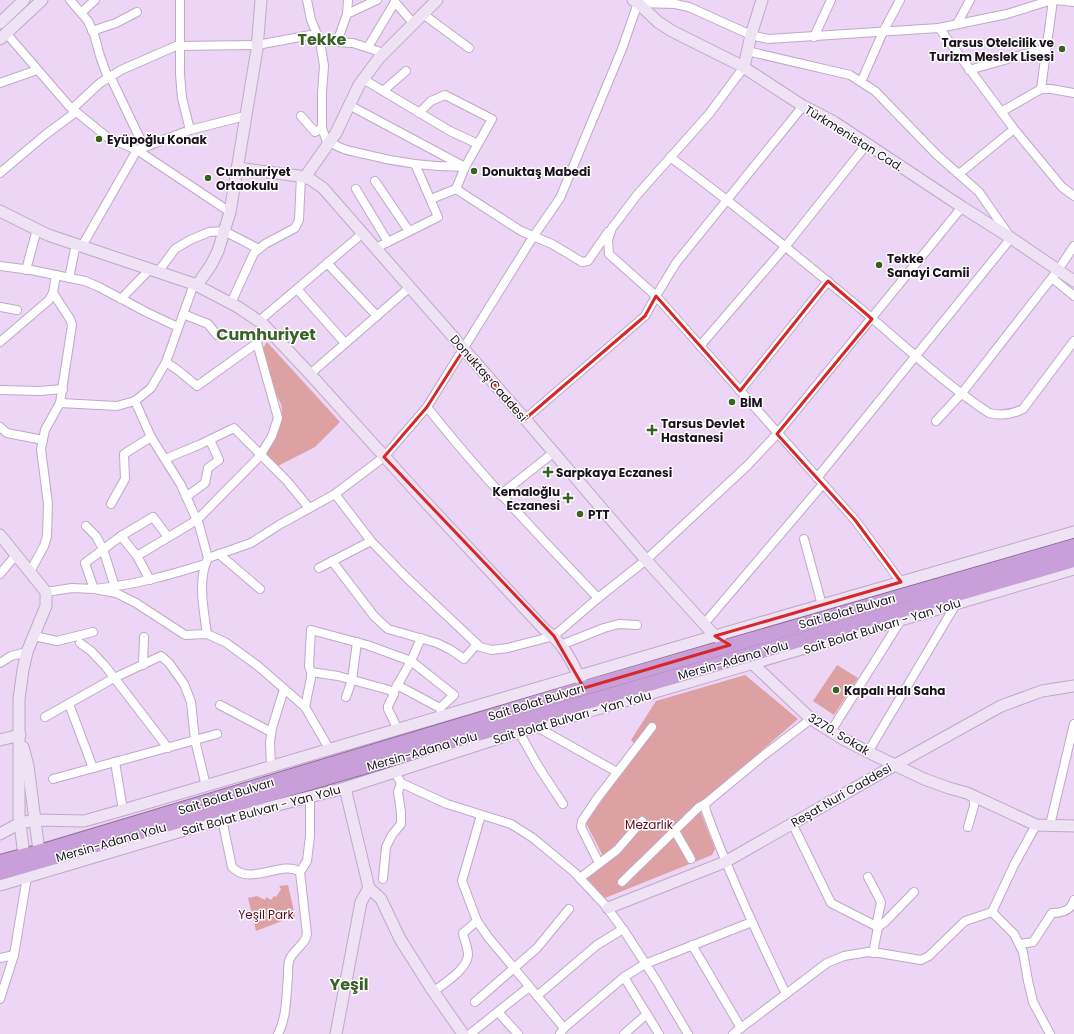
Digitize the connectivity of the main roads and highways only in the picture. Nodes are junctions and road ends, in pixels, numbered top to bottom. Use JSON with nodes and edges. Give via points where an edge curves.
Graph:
{"nodes":[{"id":1,"x":1074,"y":546,"type":"edge"},
{"id":2,"x":1074,"y":560,"type":"edge"},
{"id":3,"x":0,"y":862,"type":"edge"},
{"id":4,"x":40,"y":862,"type":"junction"},
{"id":5,"x":26,"y":866,"type":"junction"},
{"id":6,"x":0,"y":873,"type":"edge"}],
"edges":[{"from":1,"to":4,"type":"highway","name":"Sait Bolat Bulvarı","via":[[730,645],[582,682]]},
{"from":2,"to":4,"type":"highway","name":"Mersin-Adana Yolu","via":[[747,661]]},
{"from":3,"to":5,"type":"highway"},
{"from":4,"to":5,"type":"highway","name":"Mersin-Adana Yolu"},
{"from":5,"to":6,"type":"highway","name":"Mersin-Adana Yolu"}]}
